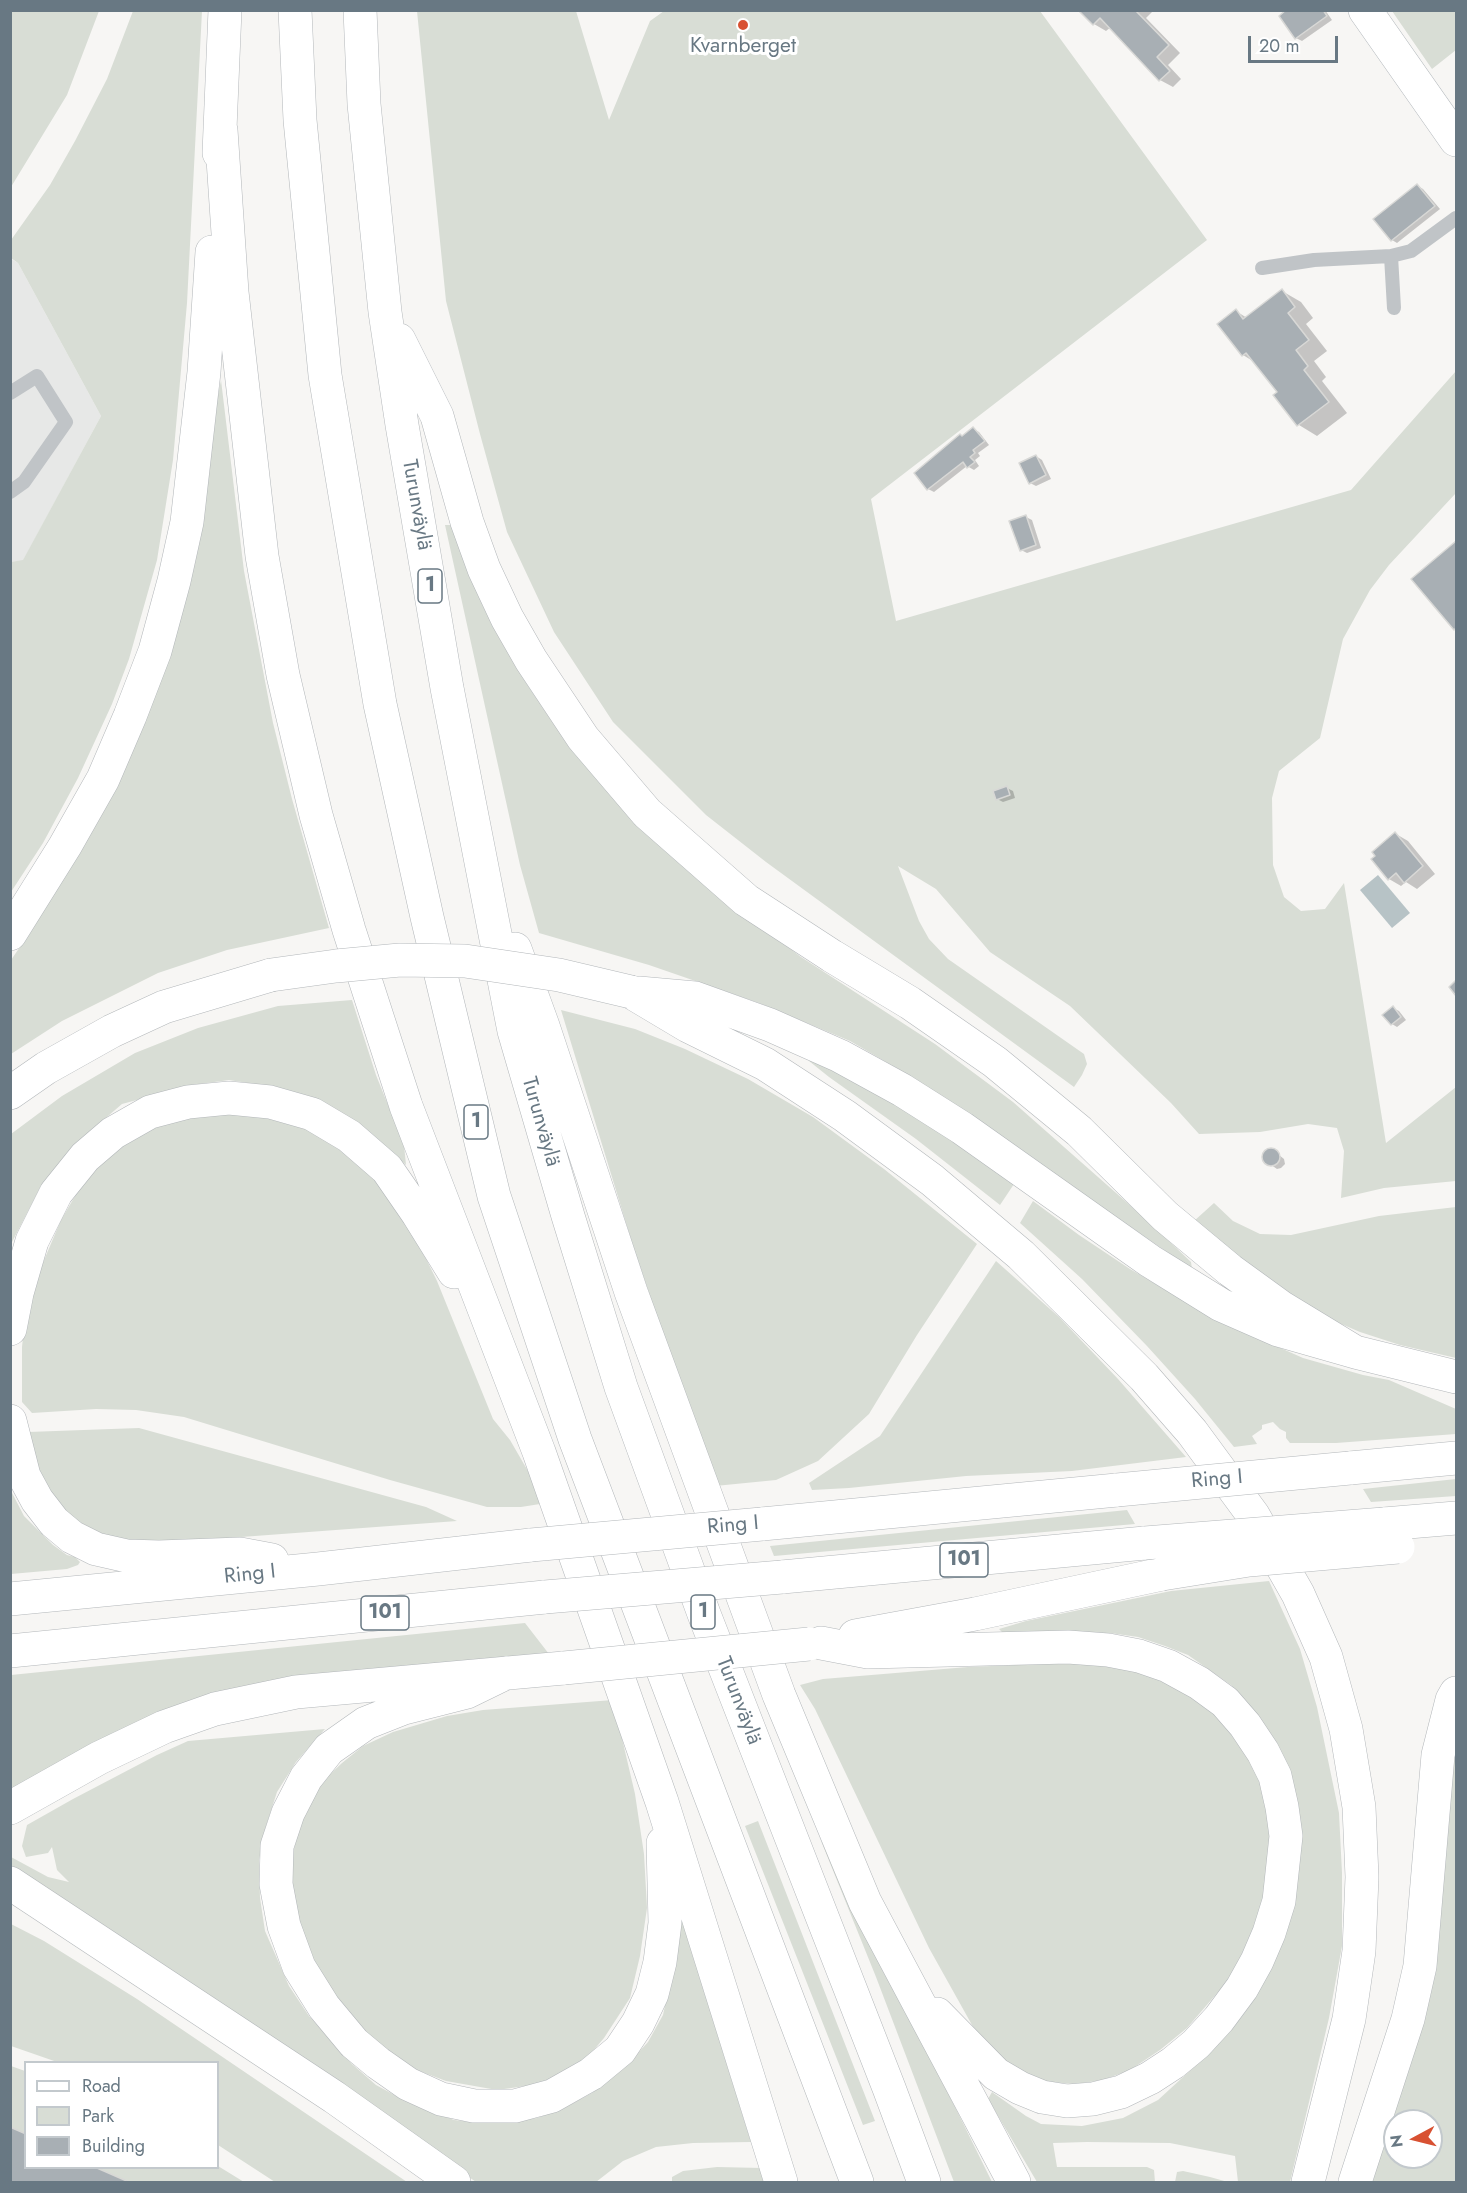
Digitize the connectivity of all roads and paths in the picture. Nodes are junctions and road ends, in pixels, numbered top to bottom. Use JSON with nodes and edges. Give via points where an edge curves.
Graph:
{"nodes":[{"id":1,"x":225,"y":10,"type":"edge"},
{"id":2,"x":294,"y":10,"type":"edge"},
{"id":3,"x":360,"y":10,"type":"edge"},
{"id":4,"x":1365,"y":10,"type":"edge"},
{"id":5,"x":221,"y":130,"type":"junction"},
{"id":6,"x":1456,"y":140,"type":"edge"},
{"id":7,"x":1456,"y":218,"type":"edge"},
{"id":8,"x":1391,"y":256,"type":"junction"},
{"id":9,"x":1262,"y":268,"type":"dead end"},
{"id":10,"x":1394,"y":308,"type":"dead end"},
{"id":11,"x":385,"y":312,"type":"junction"},
{"id":12,"x":10,"y":393,"type":"edge"},
{"id":13,"x":10,"y":492,"type":"edge"},
{"id":14,"x":482,"y":860,"type":"junction"},
{"id":15,"x":10,"y":934,"type":"edge"},
{"id":16,"x":631,"y":992,"type":"junction"},
{"id":17,"x":10,"y":1093,"type":"edge"},
{"id":18,"x":482,"y":1306,"type":"junction"},
{"id":19,"x":10,"y":1329,"type":"edge"},
{"id":20,"x":1354,"y":1353,"type":"junction"},
{"id":21,"x":1456,"y":1377,"type":"edge"},
{"id":22,"x":10,"y":1421,"type":"edge"},
{"id":23,"x":1456,"y":1458,"type":"edge"},
{"id":24,"x":1456,"y":1518,"type":"edge"},
{"id":25,"x":1456,"y":1528,"type":"edge"},
{"id":26,"x":1391,"y":1535,"type":"junction"},
{"id":27,"x":318,"y":1569,"type":"junction"},
{"id":28,"x":10,"y":1599,"type":"edge"},
{"id":29,"x":815,"y":1643,"type":"junction"},
{"id":30,"x":10,"y":1651,"type":"edge"},
{"id":31,"x":506,"y":1673,"type":"junction"},
{"id":32,"x":1456,"y":1693,"type":"edge"},
{"id":33,"x":662,"y":1802,"type":"junction"},
{"id":34,"x":13,"y":1807,"type":"edge"},
{"id":35,"x":10,"y":1883,"type":"edge"},
{"id":36,"x":10,"y":1900,"type":"edge"},
{"id":37,"x":134,"y":1966,"type":"junction"},
{"id":38,"x":912,"y":1990,"type":"junction"},
{"id":39,"x":454,"y":2182,"type":"edge"},
{"id":40,"x":781,"y":2182,"type":"edge"},
{"id":41,"x":857,"y":2182,"type":"edge"},
{"id":42,"x":924,"y":2182,"type":"edge"},
{"id":43,"x":1014,"y":2182,"type":"edge"},
{"id":44,"x":1308,"y":2182,"type":"edge"},
{"id":45,"x":1355,"y":2182,"type":"edge"}],
"edges":[{"from":1,"to":5,"type":"main road"},
{"from":2,"to":41,"type":"main road","number":"1","via":[[300,120],[325,375],[372,657],[427,917],[494,1196],[575,1439]]},
{"from":3,"to":11,"type":"main road","name":"Turunväylä","number":"1","via":[[364,104]]},
{"from":4,"to":6,"type":"main road"},
{"from":5,"to":15,"type":"main road","via":[[198,441],[174,581],[155,651],[103,779]]},
{"from":5,"to":18,"type":"main road","via":[[246,424],[262,556],[283,675],[316,815],[349,930],[406,1106]]},
{"from":7,"to":8,"type":"lane","via":[[1411,251]]},
{"from":8,"to":9,"type":"lane","via":[[1314,260]]},
{"from":8,"to":10,"type":"lane"},
{"from":11,"to":14,"type":"main road","name":"Turunväylä","number":"1","via":[[447,688]]},
{"from":11,"to":20,"type":"main road","via":[[437,416],[467,522],[507,618],[583,738],[647,813],[746,900],[910,1003],[995,1062],[1079,1131],[1165,1216],[1230,1270]]},
{"from":12,"to":13,"type":"lane","via":[[37,376],[66,422],[24,482]]},
{"from":14,"to":38,"type":"main road","via":[[543,1026],[631,1292],[779,1695],[865,1902]]},
{"from":14,"to":42,"type":"main road","name":"Turunväylä","number":"1","via":[[514,1031],[621,1387],[704,1614]]},
{"from":16,"to":17,"type":"main road","bridge":true,"via":[[559,975],[465,960],[400,960],[271,975],[164,1007],[46,1068]]},
{"from":16,"to":20,"type":"main road","via":[[695,998],[840,1056],[962,1128],[1150,1261],[1221,1305],[1278,1330]]},
{"from":16,"to":44,"type":"main road","via":[[765,1064],[845,1116],[932,1180],[1021,1255],[1144,1377],[1192,1432],[1252,1515],[1298,1594],[1326,1658],[1346,1729],[1359,1807],[1362,1877],[1359,1951],[1349,2019]]},
{"from":18,"to":19,"type":"main road","via":[[449,1266],[387,1169],[349,1136],[312,1114],[270,1102],[229,1098],[188,1102],[150,1112],[113,1133],[85,1157],[56,1193],[32,1241]]},
{"from":18,"to":33,"type":"main road","via":[[539,1452]]},
{"from":20,"to":21,"type":"main road"},
{"from":22,"to":27,"type":"main road","via":[[24,1476],[37,1500],[72,1537],[96,1549],[127,1556],[240,1554]]},
{"from":23,"to":27,"type":"main road","name":"Ring I","bridge":true,"via":[[531,1545]]},
{"from":24,"to":26,"type":"main road","number":"101"},
{"from":25,"to":26,"type":"main road"},
{"from":26,"to":29,"type":"main road","bridge":true,"via":[[1162,1574]]},
{"from":26,"to":30,"type":"main road","number":"101","bridge":true,"via":[[1145,1543]]},
{"from":27,"to":28,"type":"main road","name":"Ring I"},
{"from":29,"to":31,"type":"main road","bridge":true},
{"from":29,"to":38,"type":"main road","via":[[868,1652],[1068,1647],[1139,1656],[1168,1666],[1225,1702],[1245,1725],[1275,1776],[1286,1836],[1279,1901],[1265,1942],[1242,1988],[1219,2019],[1196,2044],[1150,2078],[1094,2099],[1067,2102],[1042,2097],[996,2074]]},
{"from":31,"to":33,"type":"main road","via":[[467,1692],[404,1708],[366,1723],[329,1749],[306,1778],[288,1813],[277,1846],[276,1884],[284,1926],[299,1967],[324,2007],[354,2043],[408,2084],[441,2099],[474,2106],[515,2106],[552,2096],[591,2074],[620,2050],[652,1994],[665,1923]]},
{"from":31,"to":34,"type":"main road","via":[[296,1692],[215,1709],[164,1727],[99,1758]]},
{"from":32,"to":45,"type":"main road","via":[[1438,1755],[1420,1966],[1408,2019]]},
{"from":33,"to":40,"type":"main road"},
{"from":35,"to":37,"type":"main road"},
{"from":36,"to":37,"type":"main road"},
{"from":37,"to":39,"type":"main road","via":[[334,2097]]},
{"from":38,"to":43,"type":"main road"}]}
